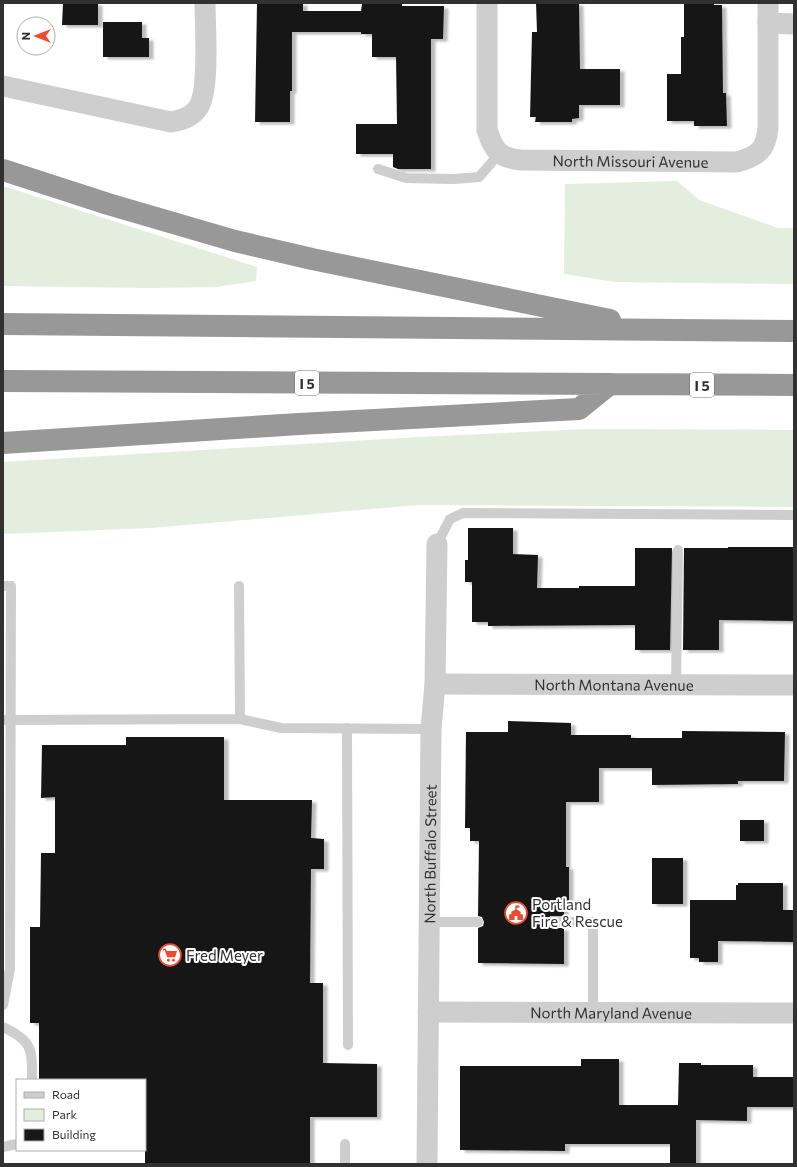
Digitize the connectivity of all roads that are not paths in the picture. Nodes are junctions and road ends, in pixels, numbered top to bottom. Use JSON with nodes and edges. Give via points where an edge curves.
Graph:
{"nodes":[{"id":1,"x":206,"y":3,"type":"edge"},
{"id":2,"x":487,"y":3,"type":"edge"},
{"id":3,"x":768,"y":3,"type":"edge"},
{"id":4,"x":768,"y":24,"type":"junction"},
{"id":5,"x":794,"y":24,"type":"edge"},
{"id":6,"x":3,"y":86,"type":"edge"},
{"id":7,"x":499,"y":154,"type":"junction"},
{"id":8,"x":378,"y":169,"type":"dead end"},
{"id":9,"x":3,"y":170,"type":"edge"},
{"id":10,"x":3,"y":324,"type":"edge"},
{"id":11,"x":660,"y":330,"type":"junction"},
{"id":12,"x":794,"y":331,"type":"edge"},
{"id":13,"x":3,"y":381,"type":"edge"},
{"id":14,"x":610,"y":384,"type":"junction"},
{"id":15,"x":794,"y":385,"type":"edge"},
{"id":16,"x":3,"y":443,"type":"edge"},
{"id":17,"x":794,"y":515,"type":"edge"},
{"id":18,"x":437,"y":544,"type":"joint"},
{"id":19,"x":678,"y":550,"type":"dead end"},
{"id":20,"x":3,"y":586,"type":"edge"},
{"id":21,"x":239,"y":586,"type":"dead end"},
{"id":22,"x":435,"y":684,"type":"junction"},
{"id":23,"x":676,"y":685,"type":"junction"},
{"id":24,"x":794,"y":685,"type":"edge"},
{"id":25,"x":240,"y":719,"type":"junction"},
{"id":26,"x":7,"y":720,"type":"edge"},
{"id":27,"x":347,"y":728,"type":"junction"},
{"id":28,"x":430,"y":729,"type":"junction"},
{"id":29,"x":429,"y":922,"type":"junction"},
{"id":30,"x":478,"y":922,"type":"dead end"},
{"id":31,"x":553,"y":922,"type":"dead end"},
{"id":32,"x":3,"y":1005,"type":"edge"},
{"id":33,"x":428,"y":1012,"type":"junction"},
{"id":34,"x":593,"y":1013,"type":"junction"},
{"id":35,"x":794,"y":1013,"type":"edge"},
{"id":36,"x":3,"y":1027,"type":"edge"},
{"id":37,"x":348,"y":1045,"type":"dead end"},
{"id":38,"x":32,"y":1079,"type":"edge"},
{"id":39,"x":16,"y":1144,"type":"edge"},
{"id":40,"x":345,"y":1144,"type":"dead end"},
{"id":41,"x":3,"y":1147,"type":"edge"},
{"id":42,"x":345,"y":1164,"type":"edge"},
{"id":43,"x":427,"y":1164,"type":"edge"}],
"edges":[{"from":1,"to":6,"type":"street","via":[[206,83],[198,109],[185,119],[172,122]]},
{"from":2,"to":7,"type":"street","via":[[487,130]]},
{"from":3,"to":4,"type":"street"},
{"from":4,"to":5,"type":"street"},
{"from":4,"to":7,"type":"street","name":"North Missouri Avenue","via":[[767,141],[760,151],[749,158],[737,162],[520,160]]},
{"from":7,"to":8,"type":"lane","via":[[479,177],[406,178]]},
{"from":9,"to":11,"type":"highway","via":[[235,241]]},
{"from":10,"to":11,"type":"highway"},
{"from":11,"to":12,"type":"highway"},
{"from":13,"to":14,"type":"highway","number":"I 5"},
{"from":14,"to":15,"type":"highway","number":"I 5"},
{"from":14,"to":16,"type":"highway","via":[[578,409]]},
{"from":17,"to":18,"type":"lane","via":[[462,513],[450,519]]},
{"from":18,"to":22,"type":"street","name":"North Buffalo Street"},
{"from":19,"to":23,"type":"lane"},
{"from":20,"to":26,"type":"lane","via":[[11,586]]},
{"from":21,"to":25,"type":"lane"},
{"from":22,"to":23,"type":"street","name":"North Montana Avenue"},
{"from":22,"to":28,"type":"street","name":"North Buffalo Street"},
{"from":23,"to":24,"type":"street","name":"North Montana Avenue"},
{"from":25,"to":26,"type":"lane"},
{"from":25,"to":27,"type":"lane","via":[[280,728]]},
{"from":26,"to":32,"type":"lane","via":[[10,969]]},
{"from":27,"to":28,"type":"lane"},
{"from":27,"to":37,"type":"lane"},
{"from":28,"to":29,"type":"street","name":"North Buffalo Street"},
{"from":29,"to":30,"type":"lane"},
{"from":29,"to":33,"type":"street","name":"North Buffalo Street"},
{"from":31,"to":34,"type":"lane","via":[[593,922]]},
{"from":33,"to":34,"type":"street","name":"North Maryland Avenue"},
{"from":33,"to":43,"type":"street","name":"North Buffalo Street"},
{"from":34,"to":35,"type":"street","name":"North Maryland Avenue"},
{"from":36,"to":38,"type":"lane","via":[[25,1040],[29,1047]]},
{"from":39,"to":41,"type":"lane"},
{"from":40,"to":42,"type":"lane"}]}
